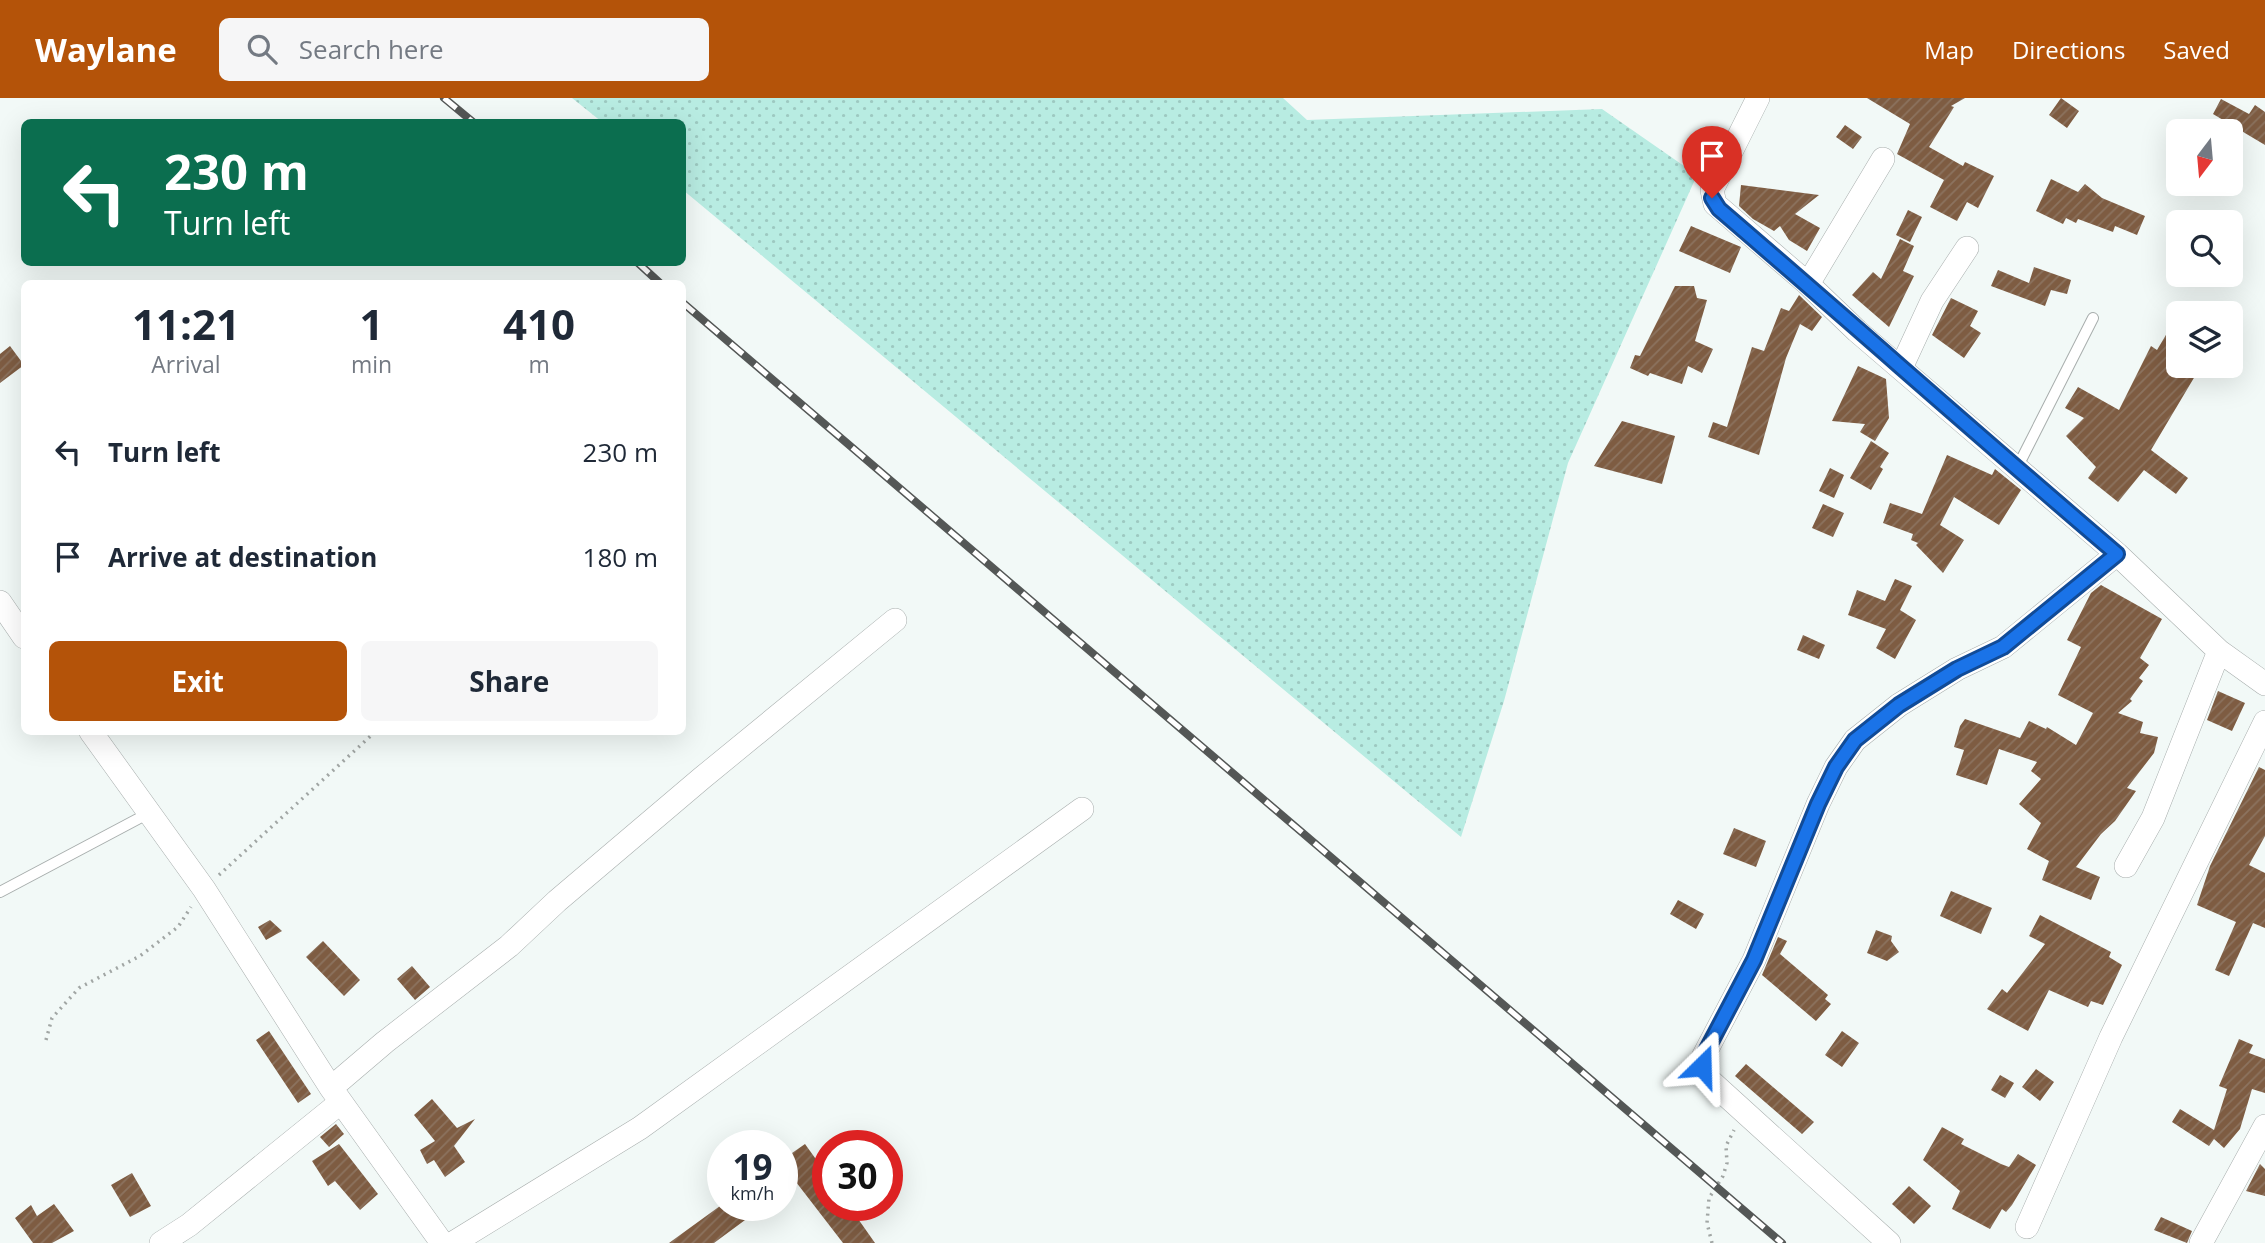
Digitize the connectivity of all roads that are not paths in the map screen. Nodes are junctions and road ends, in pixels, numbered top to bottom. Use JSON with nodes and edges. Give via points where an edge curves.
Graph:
{"nodes":[{"id":1,"x":1758,"y":98,"type":"edge"},
{"id":2,"x":1883,"y":159,"type":"dead end"},
{"id":3,"x":1966,"y":248,"type":"dead end"},
{"id":4,"x":1808,"y":284,"type":"junction"},
{"id":5,"x":2093,"y":318,"type":"dead end"},
{"id":6,"x":1901,"y":368,"type":"junction"},
{"id":7,"x":2017,"y":468,"type":"junction"},
{"id":8,"x":2117,"y":554,"type":"junction"},
{"id":9,"x":0,"y":602,"type":"edge"},
{"id":10,"x":895,"y":620,"type":"dead end"},
{"id":11,"x":21,"y":633,"type":"edge"},
{"id":12,"x":2219,"y":651,"type":"junction"},
{"id":13,"x":2265,"y":684,"type":"edge"},
{"id":14,"x":2265,"y":722,"type":"edge"},
{"id":15,"x":93,"y":735,"type":"edge"},
{"id":16,"x":1082,"y":810,"type":"dead end"},
{"id":17,"x":149,"y":813,"type":"junction"},
{"id":18,"x":2126,"y":866,"type":"dead end"},
{"id":19,"x":0,"y":892,"type":"edge"},
{"id":20,"x":336,"y":1095,"type":"junction"},
{"id":21,"x":2265,"y":1126,"type":"edge"},
{"id":22,"x":2027,"y":1227,"type":"dead end"},
{"id":23,"x":161,"y":1243,"type":"edge"},
{"id":24,"x":442,"y":1243,"type":"edge"},
{"id":25,"x":453,"y":1243,"type":"edge"},
{"id":26,"x":1889,"y":1243,"type":"edge"},
{"id":27,"x":2201,"y":1243,"type":"edge"}],
"edges":[{"from":1,"to":4,"type":"street","via":[[1712,198],[1719,209]]},
{"from":2,"to":4,"type":"street"},
{"from":3,"to":6,"type":"street","via":[[1932,301]]},
{"from":4,"to":6,"type":"street"},
{"from":5,"to":7,"type":"lane"},
{"from":6,"to":7,"type":"street"},
{"from":7,"to":8,"type":"street"},
{"from":8,"to":12,"type":"street"},
{"from":8,"to":26,"type":"street","via":[[2003,647],[1899,705],[1855,740],[1818,804],[1754,960],[1703,1057],[1707,1078]]},
{"from":9,"to":11,"type":"street"},
{"from":10,"to":20,"type":"street","via":[[702,778],[509,946],[385,1042]]},
{"from":12,"to":13,"type":"street"},
{"from":12,"to":18,"type":"street","via":[[2153,818]]},
{"from":14,"to":22,"type":"street","via":[[2111,1037]]},
{"from":15,"to":17,"type":"street"},
{"from":16,"to":25,"type":"street","via":[[640,1128]]},
{"from":17,"to":19,"type":"lane"},
{"from":17,"to":20,"type":"street","via":[[204,889]]},
{"from":20,"to":23,"type":"street","via":[[189,1225]]},
{"from":20,"to":24,"type":"street"},
{"from":21,"to":27,"type":"street"}]}
